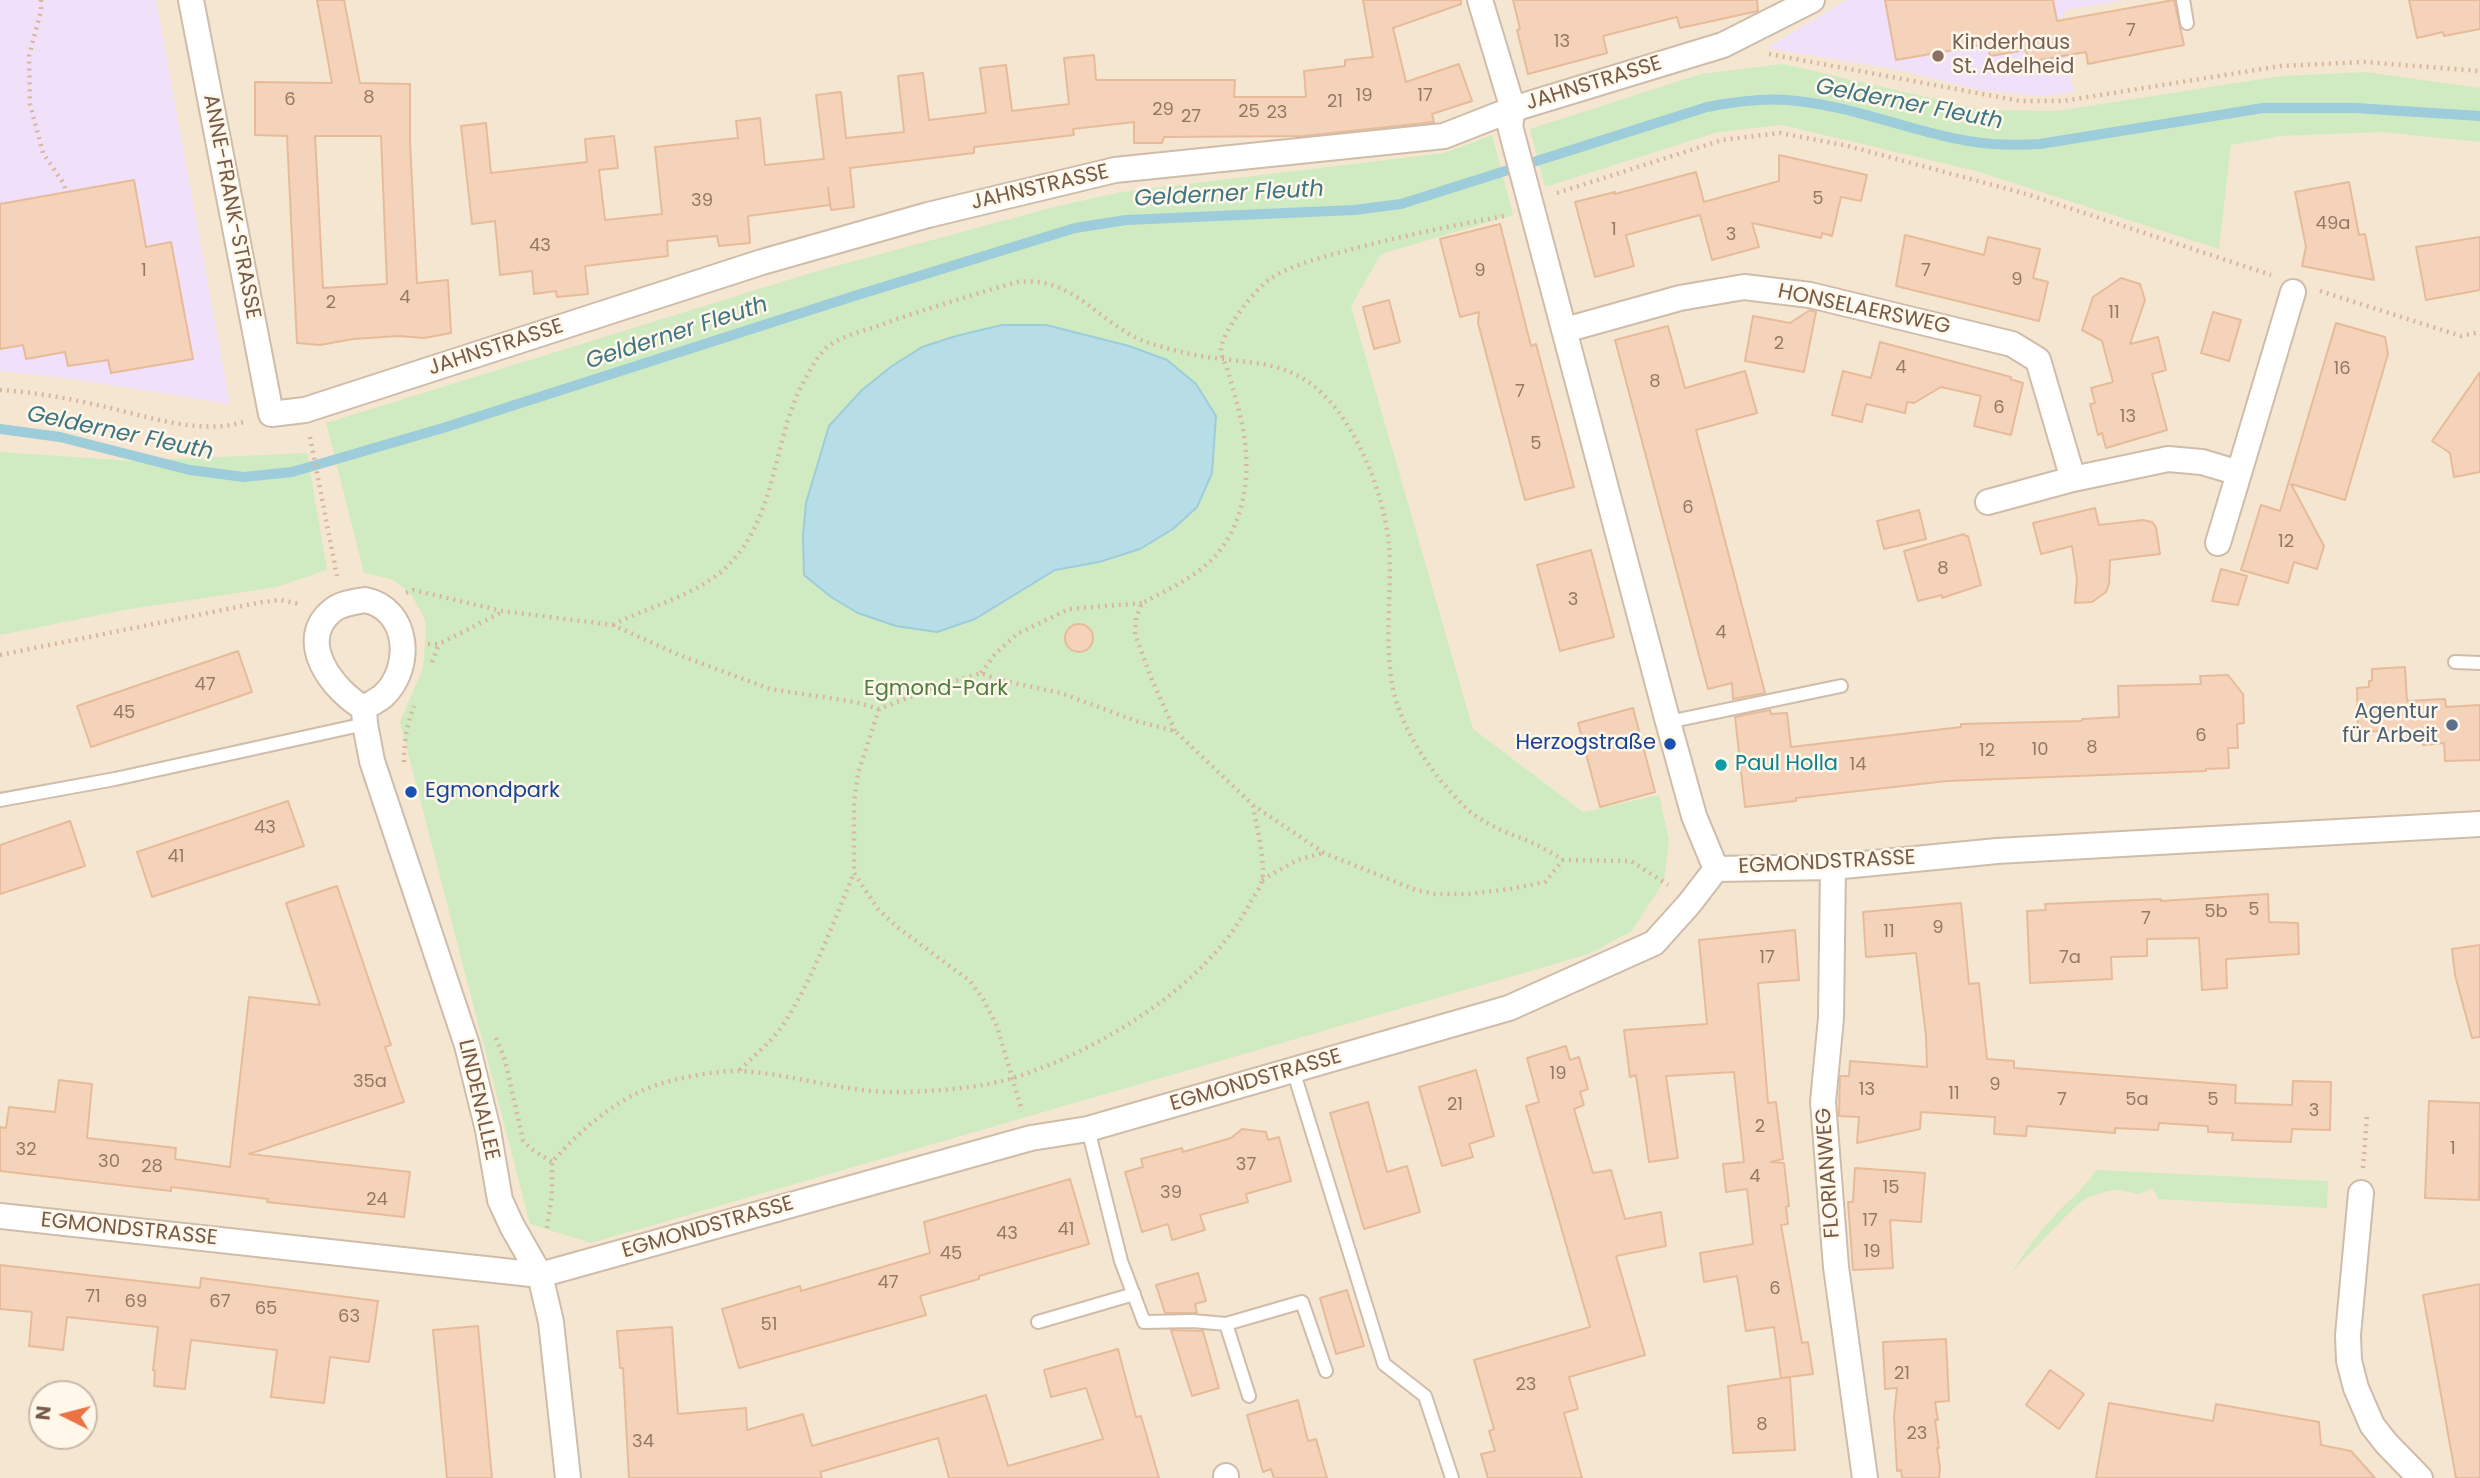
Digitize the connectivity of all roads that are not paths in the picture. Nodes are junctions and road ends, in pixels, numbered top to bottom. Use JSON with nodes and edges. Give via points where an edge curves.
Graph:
{"nodes":[{"id":1,"x":191,"y":0,"type":"edge"},
{"id":2,"x":1480,"y":0,"type":"edge"},
{"id":3,"x":1812,"y":0,"type":"edge"},
{"id":4,"x":2183,"y":0,"type":"edge"},
{"id":5,"x":2187,"y":23,"type":"dead end"},
{"id":6,"x":1511,"y":117,"type":"junction"},
{"id":7,"x":2295,"y":286,"type":"road end"},
{"id":8,"x":1565,"y":330,"type":"junction"},
{"id":9,"x":271,"y":414,"type":"joint"},
{"id":10,"x":2239,"y":472,"type":"junction"},
{"id":11,"x":2073,"y":479,"type":"junction"},
{"id":12,"x":1988,"y":502,"type":"dead end"},
{"id":13,"x":2218,"y":543,"type":"dead end"},
{"id":14,"x":2455,"y":662,"type":"dead end"},
{"id":15,"x":2480,"y":663,"type":"edge"},
{"id":16,"x":1841,"y":685,"type":"dead end"},
{"id":17,"x":364,"y":716,"type":"junction"},
{"id":18,"x":1668,"y":722,"type":"junction"},
{"id":19,"x":0,"y":800,"type":"edge"},
{"id":20,"x":2480,"y":824,"type":"edge"},
{"id":21,"x":1833,"y":867,"type":"junction"},
{"id":22,"x":1716,"y":869,"type":"junction"},
{"id":23,"x":1293,"y":1070,"type":"junction"},
{"id":24,"x":1088,"y":1129,"type":"junction"},
{"id":25,"x":2361,"y":1193,"type":"road end"},
{"id":26,"x":0,"y":1216,"type":"edge"},
{"id":27,"x":540,"y":1275,"type":"junction"},
{"id":28,"x":1134,"y":1294,"type":"junction"},
{"id":29,"x":1038,"y":1322,"type":"dead end"},
{"id":30,"x":1226,"y":1324,"type":"junction"},
{"id":31,"x":1326,"y":1371,"type":"dead end"},
{"id":32,"x":1249,"y":1396,"type":"dead end"},
{"id":33,"x":568,"y":1478,"type":"edge"},
{"id":34,"x":1452,"y":1478,"type":"edge"},
{"id":35,"x":1865,"y":1478,"type":"edge"},
{"id":36,"x":2420,"y":1478,"type":"edge"}],
"edges":[{"from":1,"to":9,"type":"street","name":"ANNE-FRANK-STRASSE"},
{"from":2,"to":6,"type":"street"},
{"from":3,"to":6,"type":"street","name":"JAHNSTRASSE","via":[[1723,46]]},
{"from":4,"to":5,"type":"lane"},
{"from":6,"to":8,"type":"street"},
{"from":6,"to":9,"type":"street","name":"JAHNSTRASSE","via":[[1444,136],[1115,170],[928,215],[762,262],[305,410]]},
{"from":7,"to":10,"type":"street"},
{"from":8,"to":11,"type":"street","name":"HONSELAERSWEG","via":[[1680,298],[1744,287],[1810,295],[2012,344],[2038,360]]},
{"from":8,"to":18,"type":"street"},
{"from":10,"to":11,"type":"street","via":[[2168,459]]},
{"from":10,"to":13,"type":"street"},
{"from":11,"to":12,"type":"street"},
{"from":14,"to":15,"type":"lane"},
{"from":16,"to":18,"type":"lane"},
{"from":17,"to":17,"type":"street","via":[[323,668],[317,645],[320,625],[337,607],[365,600],[392,613],[402,643],[394,679]]},
{"from":17,"to":19,"type":"lane","via":[[115,779]]},
{"from":17,"to":27,"type":"street","name":"LINDENALLEE","via":[[372,761],[467,1045],[500,1200]]},
{"from":18,"to":22,"type":"street","via":[[1694,816]]},
{"from":20,"to":21,"type":"street","name":"EGMONDSTRASSE","via":[[1997,851]]},
{"from":21,"to":22,"type":"street","name":"EGMONDSTRASSE"},
{"from":21,"to":35,"type":"street","name":"FLORIANWEG","via":[[1831,1018],[1823,1102],[1836,1267]]},
{"from":22,"to":23,"type":"street","name":"EGMONDSTRASSE","via":[[1654,943],[1509,1008]]},
{"from":23,"to":24,"type":"street","name":"EGMONDSTRASSE"},
{"from":23,"to":34,"type":"lane","via":[[1384,1364],[1424,1396]]},
{"from":24,"to":27,"type":"street","name":"EGMONDSTRASSE","via":[[1031,1138]]},
{"from":24,"to":28,"type":"lane","via":[[1121,1261]]},
{"from":25,"to":36,"type":"street","via":[[2349,1361],[2372,1425]]},
{"from":26,"to":27,"type":"street","name":"EGMONDSTRASSE"},
{"from":27,"to":33,"type":"street","name":"LINDENALLEE","via":[[551,1322]]},
{"from":28,"to":29,"type":"lane"},
{"from":28,"to":30,"type":"lane","via":[[1144,1322]]},
{"from":30,"to":31,"type":"lane","via":[[1302,1302]]},
{"from":30,"to":32,"type":"lane"}]}
